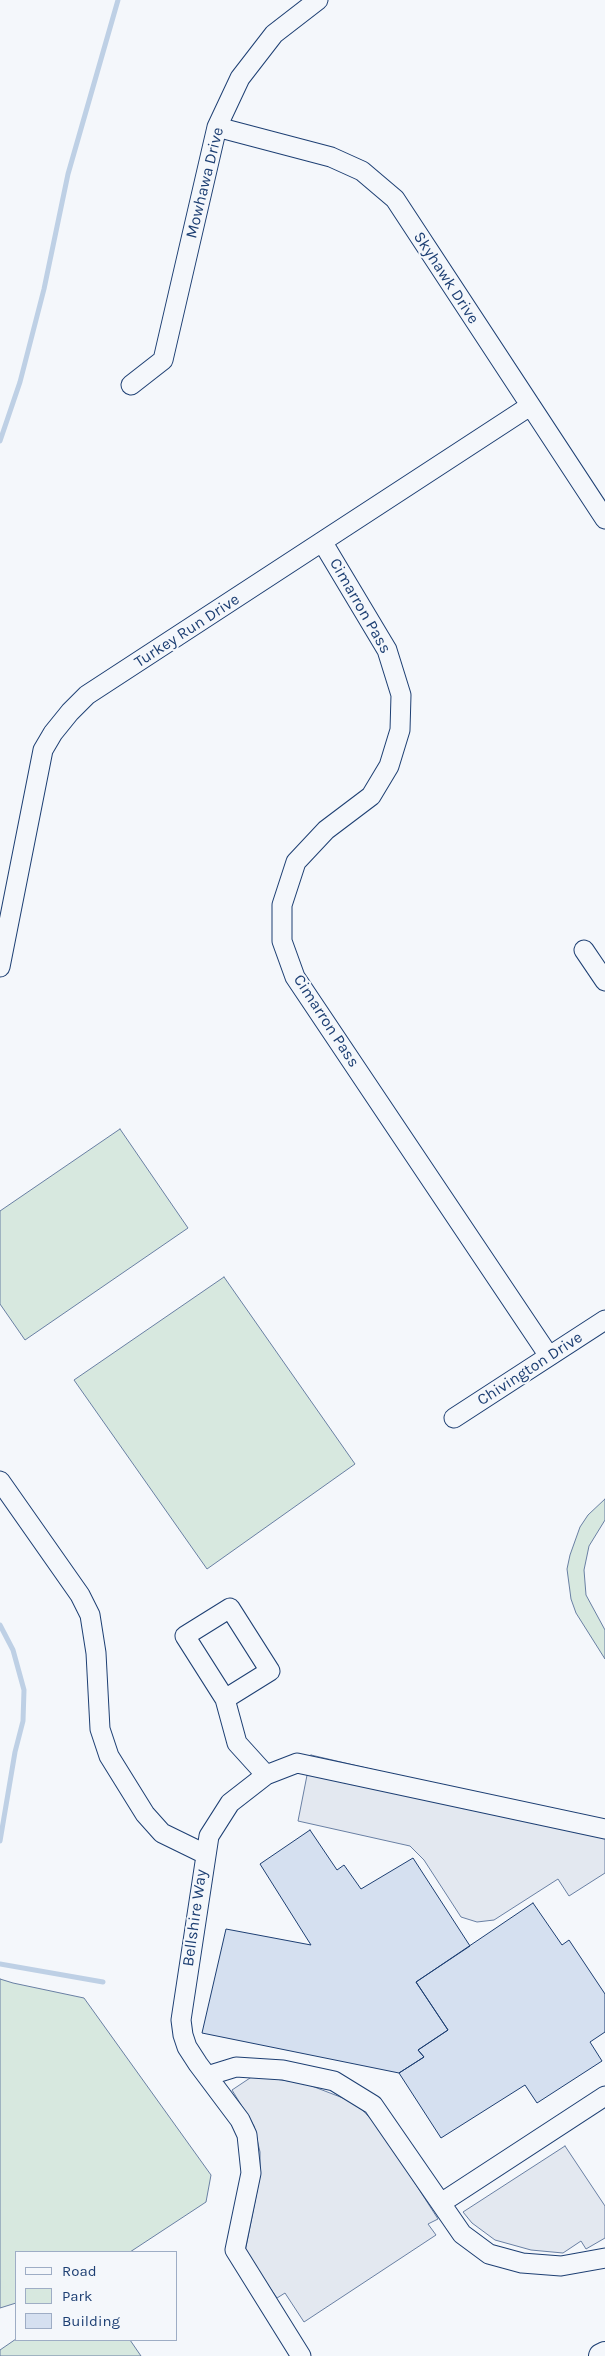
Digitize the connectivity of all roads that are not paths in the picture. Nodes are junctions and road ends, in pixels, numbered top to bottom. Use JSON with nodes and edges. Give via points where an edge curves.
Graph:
{"nodes":[{"id":1,"x":318,"y":0,"type":"edge"},
{"id":2,"x":217,"y":127,"type":"junction"},
{"id":3,"x":131,"y":385,"type":"dead end"},
{"id":4,"x":530,"y":406,"type":"junction"},
{"id":5,"x":605,"y":519,"type":"edge"},
{"id":6,"x":323,"y":543,"type":"junction"},
{"id":7,"x":584,"y":950,"type":"dead end"},
{"id":8,"x":0,"y":967,"type":"edge"},
{"id":9,"x":605,"y":981,"type":"edge"},
{"id":10,"x":605,"y":1320,"type":"edge"},
{"id":11,"x":549,"y":1356,"type":"junction"},
{"id":12,"x":454,"y":1418,"type":"dead end"},
{"id":13,"x":0,"y":1481,"type":"edge"},
{"id":14,"x":225,"y":1699,"type":"junction"},
{"id":15,"x":266,"y":1775,"type":"junction"},
{"id":16,"x":605,"y":1829,"type":"edge"},
{"id":17,"x":205,"y":1854,"type":"junction"},
{"id":18,"x":207,"y":2076,"type":"junction"},
{"id":19,"x":605,"y":2096,"type":"edge"},
{"id":20,"x":442,"y":2203,"type":"junction"},
{"id":21,"x":605,"y":2258,"type":"edge"},
{"id":22,"x":605,"y":2354,"type":"edge"},
{"id":23,"x":301,"y":2356,"type":"edge"},
{"id":24,"x":602,"y":2356,"type":"edge"}],
"edges":[{"from":1,"to":2,"type":"street","name":"Mowhawa Drive","via":[[274,34],[240,78]]},
{"from":2,"to":3,"type":"street","name":"Mowhawa Drive","via":[[163,360]]},
{"from":2,"to":4,"type":"street","name":"Skyhawk Drive","via":[[331,157],[362,171],[395,199]]},
{"from":4,"to":5,"type":"street","name":"Skyhawk Drive"},
{"from":4,"to":6,"type":"street","name":"Turkey Run Drive"},
{"from":6,"to":8,"type":"street","name":"Turkey Run Drive","via":[[87,696],[52,733],[38,768]]},
{"from":6,"to":11,"type":"street","name":"Cimarron Pass","via":[[388,650],[401,694],[400,730],[389,766],[371,796],[326,830],[296,862],[282,905],[282,941],[296,978]]},
{"from":7,"to":9,"type":"street"},
{"from":10,"to":11,"type":"street","name":"Chivington Drive"},
{"from":11,"to":12,"type":"street","name":"Chivington Drive"},
{"from":13,"to":17,"type":"street","name":"Bellshire Way","via":[[80,1595],[90,1615],[96,1653],[100,1730],[108,1756],[145,1814],[162,1833]]},
{"from":14,"to":14,"type":"street","via":[[184,1636],[230,1608],[270,1671]]},
{"from":14,"to":15,"type":"street","via":[[237,1743]]},
{"from":15,"to":16,"type":"street","via":[[297,1763]]},
{"from":15,"to":17,"type":"street","via":[[230,1803],[209,1836]]},
{"from":17,"to":18,"type":"street","name":"Bellshire Way","via":[[181,2020],[187,2047]]},
{"from":18,"to":20,"type":"street","via":[[236,2067],[283,2070],[334,2081],[372,2105]]},
{"from":18,"to":23,"type":"street","name":"Bellshire Way","via":[[248,2135],[251,2173],[235,2250]]},
{"from":19,"to":20,"type":"street"},
{"from":20,"to":21,"type":"street","via":[[462,2234],[489,2254],[522,2263],[560,2266]]},
{"from":22,"to":24,"type":"main road"}]}
